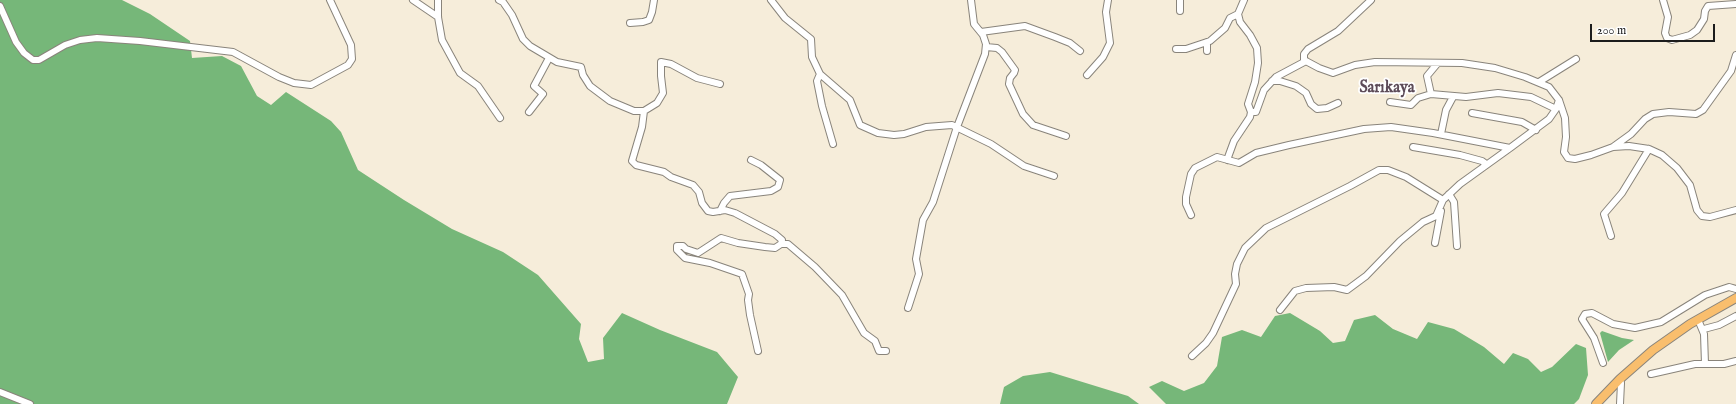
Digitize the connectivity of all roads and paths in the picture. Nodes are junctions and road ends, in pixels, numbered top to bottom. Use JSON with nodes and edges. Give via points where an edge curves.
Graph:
{"nodes":[{"id":1,"x":330,"y":0,"type":"edge"},
{"id":2,"x":413,"y":0,"type":"edge"},
{"id":3,"x":438,"y":0,"type":"edge"},
{"id":4,"x":499,"y":0,"type":"edge"},
{"id":5,"x":654,"y":0,"type":"edge"},
{"id":6,"x":771,"y":0,"type":"edge"},
{"id":7,"x":971,"y":0,"type":"edge"},
{"id":8,"x":1108,"y":0,"type":"edge"},
{"id":9,"x":1180,"y":0,"type":"edge"},
{"id":10,"x":1244,"y":0,"type":"edge"},
{"id":11,"x":1371,"y":0,"type":"edge"},
{"id":12,"x":1663,"y":0,"type":"edge"},
{"id":13,"x":1736,"y":4,"type":"edge"},
{"id":14,"x":0,"y":6,"type":"edge"},
{"id":15,"x":1180,"y":11,"type":"dead end"},
{"id":16,"x":1238,"y":14,"type":"junction"},
{"id":17,"x":438,"y":17,"type":"junction"},
{"id":18,"x":630,"y":23,"type":"dead end"},
{"id":19,"x":981,"y":32,"type":"junction"},
{"id":20,"x":1207,"y":42,"type":"junction"},
{"id":21,"x":986,"y":47,"type":"junction"},
{"id":22,"x":1176,"y":49,"type":"dead end"},
{"id":23,"x":1080,"y":51,"type":"dead end"},
{"id":24,"x":1207,"y":51,"type":"dead end"},
{"id":25,"x":1736,"y":56,"type":"edge"},
{"id":26,"x":549,"y":58,"type":"junction"},
{"id":27,"x":1576,"y":59,"type":"dead end"},
{"id":28,"x":1306,"y":61,"type":"junction"},
{"id":29,"x":1437,"y":64,"type":"junction"},
{"id":30,"x":820,"y":74,"type":"junction"},
{"id":31,"x":1087,"y":75,"type":"dead end"},
{"id":32,"x":1272,"y":81,"type":"junction"},
{"id":33,"x":1540,"y":82,"type":"junction"},
{"id":34,"x":720,"y":84,"type":"dead end"},
{"id":35,"x":1431,"y":94,"type":"junction"},
{"id":36,"x":1453,"y":97,"type":"junction"},
{"id":37,"x":1559,"y":100,"type":"junction"},
{"id":38,"x":1390,"y":102,"type":"dead end"},
{"id":39,"x":1338,"y":103,"type":"dead end"},
{"id":40,"x":1556,"y":109,"type":"junction"},
{"id":41,"x":644,"y":111,"type":"junction"},
{"id":42,"x":529,"y":112,"type":"dead end"},
{"id":43,"x":1251,"y":112,"type":"junction"},
{"id":44,"x":1472,"y":113,"type":"dead end"},
{"id":45,"x":500,"y":118,"type":"dead end"},
{"id":46,"x":957,"y":127,"type":"junction"},
{"id":47,"x":1536,"y":130,"type":"junction"},
{"id":48,"x":1441,"y":134,"type":"junction"},
{"id":49,"x":1066,"y":136,"type":"dead end"},
{"id":50,"x":834,"y":144,"type":"dead end"},
{"id":51,"x":1413,"y":147,"type":"dead end"},
{"id":52,"x":1613,"y":147,"type":"junction"},
{"id":53,"x":1510,"y":148,"type":"junction"},
{"id":54,"x":1649,"y":149,"type":"junction"},
{"id":55,"x":751,"y":160,"type":"dead end"},
{"id":56,"x":1227,"y":160,"type":"junction"},
{"id":57,"x":1486,"y":164,"type":"junction"},
{"id":58,"x":1054,"y":176,"type":"dead end"},
{"id":59,"x":1449,"y":194,"type":"junction"},
{"id":60,"x":1443,"y":200,"type":"junction"},
{"id":61,"x":1736,"y":210,"type":"edge"},
{"id":62,"x":720,"y":211,"type":"junction"},
{"id":63,"x":1192,"y":215,"type":"dead end"},
{"id":64,"x":1611,"y":236,"type":"dead end"},
{"id":65,"x":1435,"y":243,"type":"dead end"},
{"id":66,"x":780,"y":244,"type":"junction"},
{"id":67,"x":1457,"y":246,"type":"dead end"},
{"id":68,"x":1736,"y":289,"type":"edge"},
{"id":69,"x":1736,"y":298,"type":"edge"},
{"id":70,"x":1736,"y":301,"type":"edge"},
{"id":71,"x":908,"y":308,"type":"dead end"},
{"id":72,"x":1280,"y":310,"type":"dead end"},
{"id":73,"x":1736,"y":316,"type":"edge"},
{"id":74,"x":1701,"y":326,"type":"junction"},
{"id":75,"x":758,"y":351,"type":"dead end"},
{"id":76,"x":886,"y":351,"type":"dead end"},
{"id":77,"x":1192,"y":356,"type":"dead end"},
{"id":78,"x":1736,"y":361,"type":"edge"},
{"id":79,"x":1603,"y":364,"type":"dead end"},
{"id":80,"x":1705,"y":364,"type":"junction"},
{"id":81,"x":1652,"y":374,"type":"dead end"},
{"id":82,"x":1621,"y":383,"type":"junction"},
{"id":83,"x":0,"y":392,"type":"edge"},
{"id":84,"x":30,"y":404,"type":"edge"},
{"id":85,"x":1596,"y":404,"type":"edge"},
{"id":86,"x":1602,"y":404,"type":"edge"},
{"id":87,"x":1620,"y":404,"type":"edge"}],
"edges":[{"from":1,"to":14,"type":"street","via":[[351,45],[352,59],[348,66],[310,85],[294,83],[279,77],[233,52],[140,41],[97,38],[80,40],[65,45],[39,60],[33,60],[16,42]]},
{"from":2,"to":17,"type":"street"},
{"from":3,"to":17,"type":"street"},
{"from":4,"to":26,"type":"street","via":[[512,15],[523,39]]},
{"from":5,"to":18,"type":"street","via":[[649,20]]},
{"from":6,"to":30,"type":"street","via":[[786,18],[811,39],[812,57]]},
{"from":7,"to":19,"type":"street","via":[[974,24]]},
{"from":8,"to":31,"type":"street","via":[[1106,12],[1110,43],[1096,68]]},
{"from":9,"to":15,"type":"street"},
{"from":10,"to":16,"type":"street"},
{"from":11,"to":28,"type":"street","via":[[1338,31],[1308,49],[1304,54]]},
{"from":12,"to":13,"type":"street","via":[[1668,17],[1665,33],[1667,38],[1672,40],[1690,35],[1697,30],[1708,6]]},
{"from":16,"to":20,"type":"street","via":[[1230,18],[1222,32]]},
{"from":16,"to":43,"type":"street","via":[[1240,22],[1257,48],[1255,82],[1248,104]]},
{"from":17,"to":45,"type":"street","via":[[442,40],[460,73],[478,86]]},
{"from":19,"to":21,"type":"street"},
{"from":19,"to":23,"type":"street","via":[[1025,26],[1070,43]]},
{"from":20,"to":22,"type":"street","via":[[1186,49]]},
{"from":20,"to":24,"type":"street"},
{"from":21,"to":46,"type":"street"},
{"from":21,"to":49,"type":"street","via":[[997,48],[1015,70],[1009,84],[1023,114],[1033,125]]},
{"from":25,"to":52,"type":"street","via":[[1731,71],[1703,110],[1696,114],[1653,114]]},
{"from":26,"to":41,"type":"street","via":[[581,67],[590,86],[610,101],[634,111]]},
{"from":26,"to":42,"type":"street","via":[[534,86],[543,94]]},
{"from":27,"to":33,"type":"street"},
{"from":28,"to":29,"type":"street","via":[[1333,73],[1355,65],[1375,62]]},
{"from":28,"to":32,"type":"street","via":[[1282,72]]},
{"from":29,"to":33,"type":"street","via":[[1462,63],[1495,68]]},
{"from":29,"to":35,"type":"street","via":[[1427,76]]},
{"from":30,"to":46,"type":"street","via":[[850,100],[860,125],[878,133],[894,135],[926,127]]},
{"from":30,"to":50,"type":"street","via":[[817,81]]},
{"from":32,"to":39,"type":"street","via":[[1296,86],[1306,93],[1311,104],[1317,109]]},
{"from":32,"to":43,"type":"street","via":[[1264,90],[1256,112]]},
{"from":33,"to":37,"type":"street","via":[[1549,87]]},
{"from":34,"to":41,"type":"street","via":[[697,78],[671,64],[661,62],[663,93],[657,103]]},
{"from":35,"to":36,"type":"street"},
{"from":35,"to":38,"type":"street","via":[[1418,98],[1411,105]]},
{"from":36,"to":40,"type":"street","via":[[1498,93],[1517,95],[1531,97]]},
{"from":36,"to":48,"type":"street","via":[[1446,110]]},
{"from":37,"to":40,"type":"street"},
{"from":37,"to":52,"type":"street","via":[[1565,118],[1564,152],[1568,158],[1575,159]]},
{"from":40,"to":47,"type":"street"},
{"from":41,"to":62,"type":"street","via":[[632,161],[636,165],[664,172],[693,185],[708,211]]},
{"from":43,"to":56,"type":"street","via":[[1234,141]]},
{"from":44,"to":47,"type":"street","via":[[1522,122]]},
{"from":46,"to":58,"type":"street","via":[[991,144],[1024,166]]},
{"from":46,"to":71,"type":"street","via":[[933,202],[923,220],[916,259],[918,274]]},
{"from":47,"to":53,"type":"street"},
{"from":48,"to":53,"type":"street"},
{"from":48,"to":56,"type":"street","via":[[1391,127],[1364,129],[1256,154],[1239,163]]},
{"from":51,"to":57,"type":"street","via":[[1460,155]]},
{"from":52,"to":54,"type":"street"},
{"from":53,"to":57,"type":"street"},
{"from":54,"to":61,"type":"street","via":[[1677,168],[1690,185],[1697,210],[1702,216],[1710,217]]},
{"from":54,"to":64,"type":"street","via":[[1622,193],[1604,214]]},
{"from":55,"to":62,"type":"street","via":[[780,180],[778,187],[730,196]]},
{"from":56,"to":63,"type":"street","via":[[1217,157],[1195,168],[1191,174],[1186,204]]},
{"from":57,"to":59,"type":"street"},
{"from":59,"to":60,"type":"street"},
{"from":59,"to":67,"type":"street","via":[[1454,202]]},
{"from":60,"to":65,"type":"street"},
{"from":60,"to":72,"type":"street","via":[[1436,216],[1423,222],[1400,241],[1366,276],[1347,290],[1334,287],[1295,291]]},
{"from":60,"to":77,"type":"street","via":[[1406,177],[1388,170],[1379,170],[1266,228],[1245,248],[1237,264],[1236,284],[1213,333]]},
{"from":62,"to":66,"type":"street","via":[[736,213],[775,234],[782,240]]},
{"from":66,"to":75,"type":"street","via":[[775,248],[765,247],[721,238],[698,253],[677,246],[677,250],[685,258],[742,274],[749,294],[750,315]]},
{"from":66,"to":76,"type":"street","via":[[788,244],[830,282],[842,295],[864,333],[875,341],[879,351]]},
{"from":68,"to":79,"type":"street","via":[[1729,287],[1704,295],[1661,322],[1635,328],[1613,324],[1592,314],[1585,314],[1582,319],[1594,338]]},
{"from":69,"to":85,"type":"main road","via":[[1690,324],[1653,350]]},
{"from":70,"to":74,"type":"main road"},
{"from":73,"to":74,"type":"street","via":[[1719,325]]},
{"from":74,"to":80,"type":"street"},
{"from":74,"to":82,"type":"main road","via":[[1651,355]]},
{"from":78,"to":80,"type":"street"},
{"from":80,"to":81,"type":"street"},
{"from":82,"to":86,"type":"main road"},
{"from":82,"to":87,"type":"street"},
{"from":83,"to":84,"type":"street"}]}
